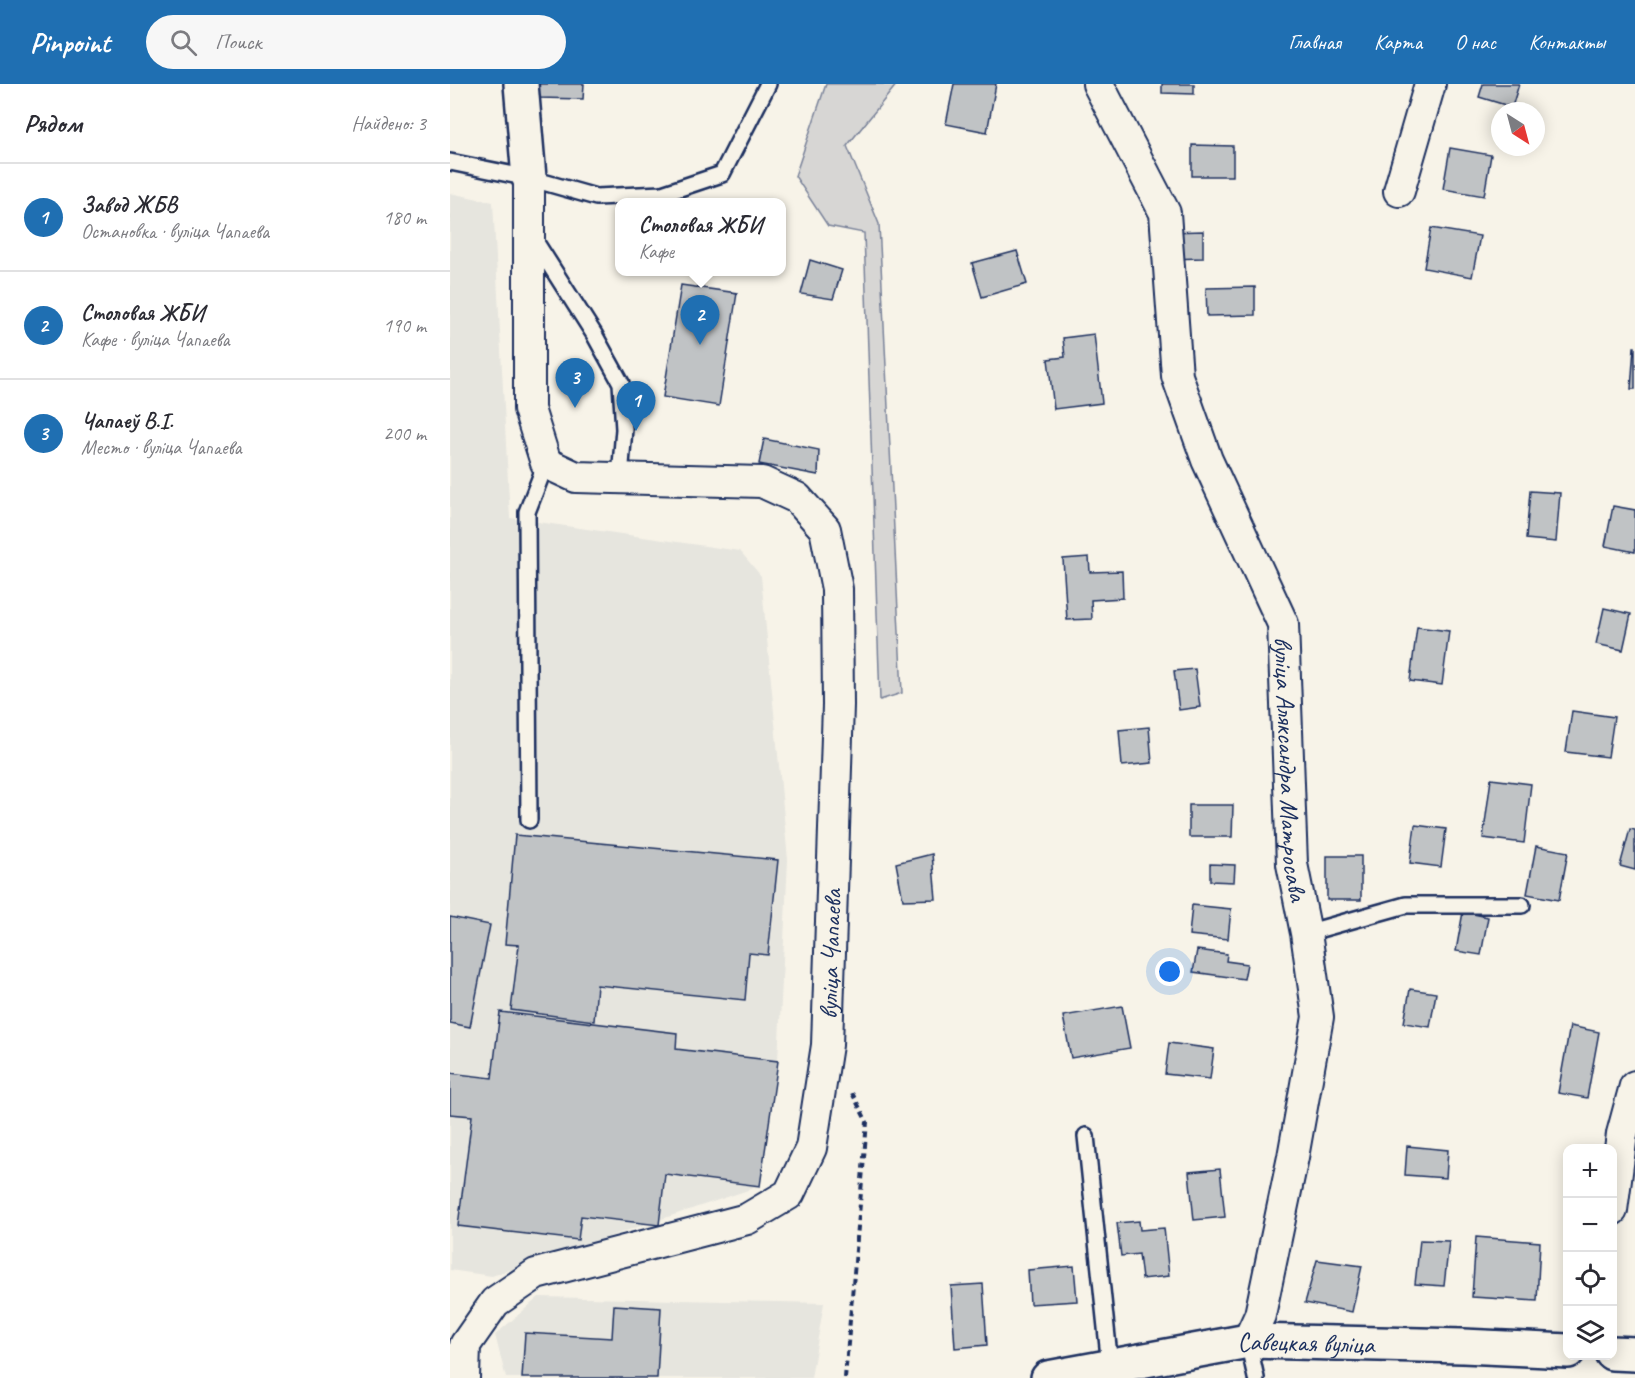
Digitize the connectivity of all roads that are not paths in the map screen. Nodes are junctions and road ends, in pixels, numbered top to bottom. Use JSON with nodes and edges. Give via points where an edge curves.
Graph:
{"nodes":[{"id":1,"x":521,"y":84,"type":"edge"},
{"id":2,"x":768,"y":84,"type":"edge"},
{"id":3,"x":1098,"y":84,"type":"edge"},
{"id":4,"x":1431,"y":84,"type":"edge"},
{"id":5,"x":450,"y":162,"type":"edge"},
{"id":6,"x":529,"y":178,"type":"junction"},
{"id":7,"x":1399,"y":191,"type":"dead end"},
{"id":8,"x":530,"y":233,"type":"junction"},
{"id":9,"x":546,"y":463,"type":"junction"},
{"id":10,"x":620,"y":477,"type":"junction"},
{"id":11,"x":529,"y":820,"type":"dead end"},
{"id":12,"x":1522,"y":905,"type":"dead end"},
{"id":13,"x":1306,"y":933,"type":"junction"},
{"id":14,"x":1635,"y":1086,"type":"edge"},
{"id":15,"x":1086,"y":1136,"type":"dead end"},
{"id":16,"x":1614,"y":1198,"type":"edge"},
{"id":17,"x":1248,"y":1341,"type":"junction"},
{"id":18,"x":1563,"y":1351,"type":"edge"},
{"id":19,"x":1617,"y":1353,"type":"edge"},
{"id":20,"x":1635,"y":1354,"type":"edge"},
{"id":21,"x":1110,"y":1366,"type":"junction"},
{"id":22,"x":464,"y":1378,"type":"edge"},
{"id":23,"x":1048,"y":1378,"type":"edge"},
{"id":24,"x":1256,"y":1378,"type":"edge"}],
"edges":[{"from":1,"to":6,"type":"street"},
{"from":2,"to":6,"type":"lane","via":[[722,174],[662,194],[596,197]]},
{"from":3,"to":13,"type":"street","name":"вуліца Аляксандра Матросава","via":[[1165,213],[1177,376],[1206,460],[1283,624],[1292,864]]},
{"from":4,"to":7,"type":"street"},
{"from":5,"to":6,"type":"lane"},
{"from":6,"to":8,"type":"street"},
{"from":8,"to":9,"type":"street","via":[[529,409]]},
{"from":8,"to":10,"type":"lane","via":[[621,382],[624,429]]},
{"from":9,"to":10,"type":"street","name":"вуліца Чапаева","via":[[576,477]]},
{"from":9,"to":11,"type":"lane","via":[[527,512]]},
{"from":10,"to":22,"type":"street","name":"вуліца Чапаева","via":[[762,482],[797,498],[825,529],[837,589],[838,705],[827,1045],[811,1148],[789,1194],[747,1219],[536,1274],[495,1302],[465,1345]]},
{"from":12,"to":13,"type":"lane","via":[[1406,905]]},
{"from":13,"to":17,"type":"street","name":"вуліца Аляксандра Матросава","via":[[1318,1017],[1260,1315]]},
{"from":14,"to":16,"type":"street","via":[[1622,1134]]},
{"from":15,"to":21,"type":"lane"},
{"from":17,"to":18,"type":"street","name":"Савецкая вуліца"},
{"from":17,"to":21,"type":"street","name":"Савецкая вуліца"},
{"from":17,"to":24,"type":"lane"},
{"from":19,"to":20,"type":"street"},
{"from":21,"to":23,"type":"street","name":"Савецкая вуліца"}]}
